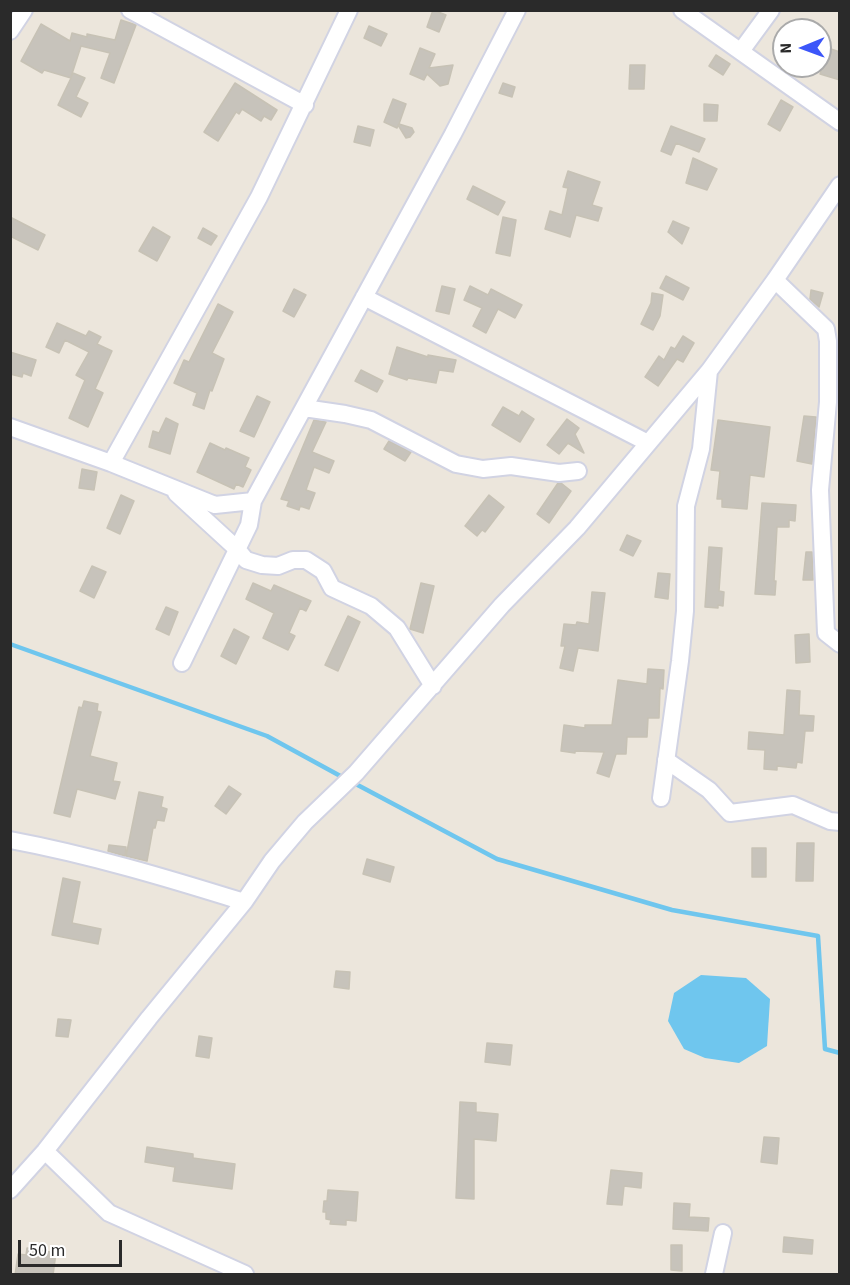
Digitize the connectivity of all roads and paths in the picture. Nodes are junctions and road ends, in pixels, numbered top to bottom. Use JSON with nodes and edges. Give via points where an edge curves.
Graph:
{"nodes":[{"id":1,"x":24,"y":10,"type":"edge"},
{"id":2,"x":130,"y":10,"type":"edge"},
{"id":3,"x":350,"y":10,"type":"edge"},
{"id":4,"x":517,"y":10,"type":"edge"},
{"id":5,"x":682,"y":10,"type":"edge"},
{"id":6,"x":771,"y":10,"type":"edge"},
{"id":7,"x":10,"y":31,"type":"edge"},
{"id":8,"x":741,"y":51,"type":"junction"},
{"id":9,"x":305,"y":105,"type":"junction"},
{"id":10,"x":840,"y":122,"type":"edge"},
{"id":11,"x":840,"y":186,"type":"edge"},
{"id":12,"x":775,"y":280,"type":"junction"},
{"id":13,"x":364,"y":297,"type":"junction"},
{"id":14,"x":709,"y":371,"type":"junction"},
{"id":15,"x":834,"y":404,"type":"edge"},
{"id":16,"x":303,"y":408,"type":"junction"},
{"id":17,"x":10,"y":427,"type":"edge"},
{"id":18,"x":648,"y":443,"type":"junction"},
{"id":19,"x":111,"y":463,"type":"junction"},
{"id":20,"x":578,"y":471,"type":"dead end"},
{"id":21,"x":171,"y":488,"type":"junction"},
{"id":22,"x":253,"y":501,"type":"junction"},
{"id":23,"x":237,"y":549,"type":"junction"},
{"id":24,"x":840,"y":644,"type":"edge"},
{"id":25,"x":182,"y":663,"type":"dead end"},
{"id":26,"x":434,"y":686,"type":"junction"},
{"id":27,"x":666,"y":759,"type":"junction"},
{"id":28,"x":661,"y":798,"type":"dead end"},
{"id":29,"x":840,"y":822,"type":"edge"},
{"id":30,"x":10,"y":840,"type":"edge"},
{"id":31,"x":244,"y":902,"type":"junction"},
{"id":32,"x":45,"y":1151,"type":"junction"},
{"id":33,"x":10,"y":1190,"type":"edge"},
{"id":34,"x":723,"y":1233,"type":"dead end"},
{"id":35,"x":245,"y":1275,"type":"edge"},
{"id":36,"x":714,"y":1275,"type":"edge"}],
"edges":[{"from":1,"to":7,"type":"street"},
{"from":2,"to":9,"type":"street"},
{"from":3,"to":9,"type":"street"},
{"from":4,"to":13,"type":"street"},
{"from":5,"to":8,"type":"street"},
{"from":6,"to":8,"type":"street"},
{"from":8,"to":10,"type":"street"},
{"from":9,"to":19,"type":"street","via":[[260,197]]},
{"from":11,"to":12,"type":"street"},
{"from":12,"to":14,"type":"street"},
{"from":12,"to":15,"type":"street","via":[[826,329]]},
{"from":13,"to":16,"type":"street"},
{"from":13,"to":18,"type":"street"},
{"from":14,"to":18,"type":"street"},
{"from":14,"to":27,"type":"street","via":[[700,448],[686,506],[685,611]]},
{"from":15,"to":24,"type":"street","via":[[820,490],[826,633]]},
{"from":16,"to":20,"type":"street","via":[[371,420],[456,464],[483,469],[511,466],[559,473]]},
{"from":16,"to":22,"type":"street"},
{"from":17,"to":19,"type":"street"},
{"from":18,"to":26,"type":"street"},
{"from":19,"to":21,"type":"street"},
{"from":21,"to":22,"type":"street","via":[[215,505]]},
{"from":21,"to":23,"type":"street"},
{"from":22,"to":23,"type":"street","via":[[249,525]]},
{"from":23,"to":25,"type":"street"},
{"from":23,"to":26,"type":"street","via":[[246,560],[262,565],[306,560],[323,571],[332,588],[371,606],[397,628]]},
{"from":26,"to":31,"type":"street","via":[[356,773],[305,822]]},
{"from":27,"to":28,"type":"street"},
{"from":27,"to":29,"type":"street","via":[[709,790],[730,813],[793,805]]},
{"from":30,"to":31,"type":"street","via":[[173,880]]},
{"from":31,"to":32,"type":"street"},
{"from":32,"to":33,"type":"street"},
{"from":32,"to":35,"type":"street","via":[[108,1213]]},
{"from":34,"to":36,"type":"street"}]}
